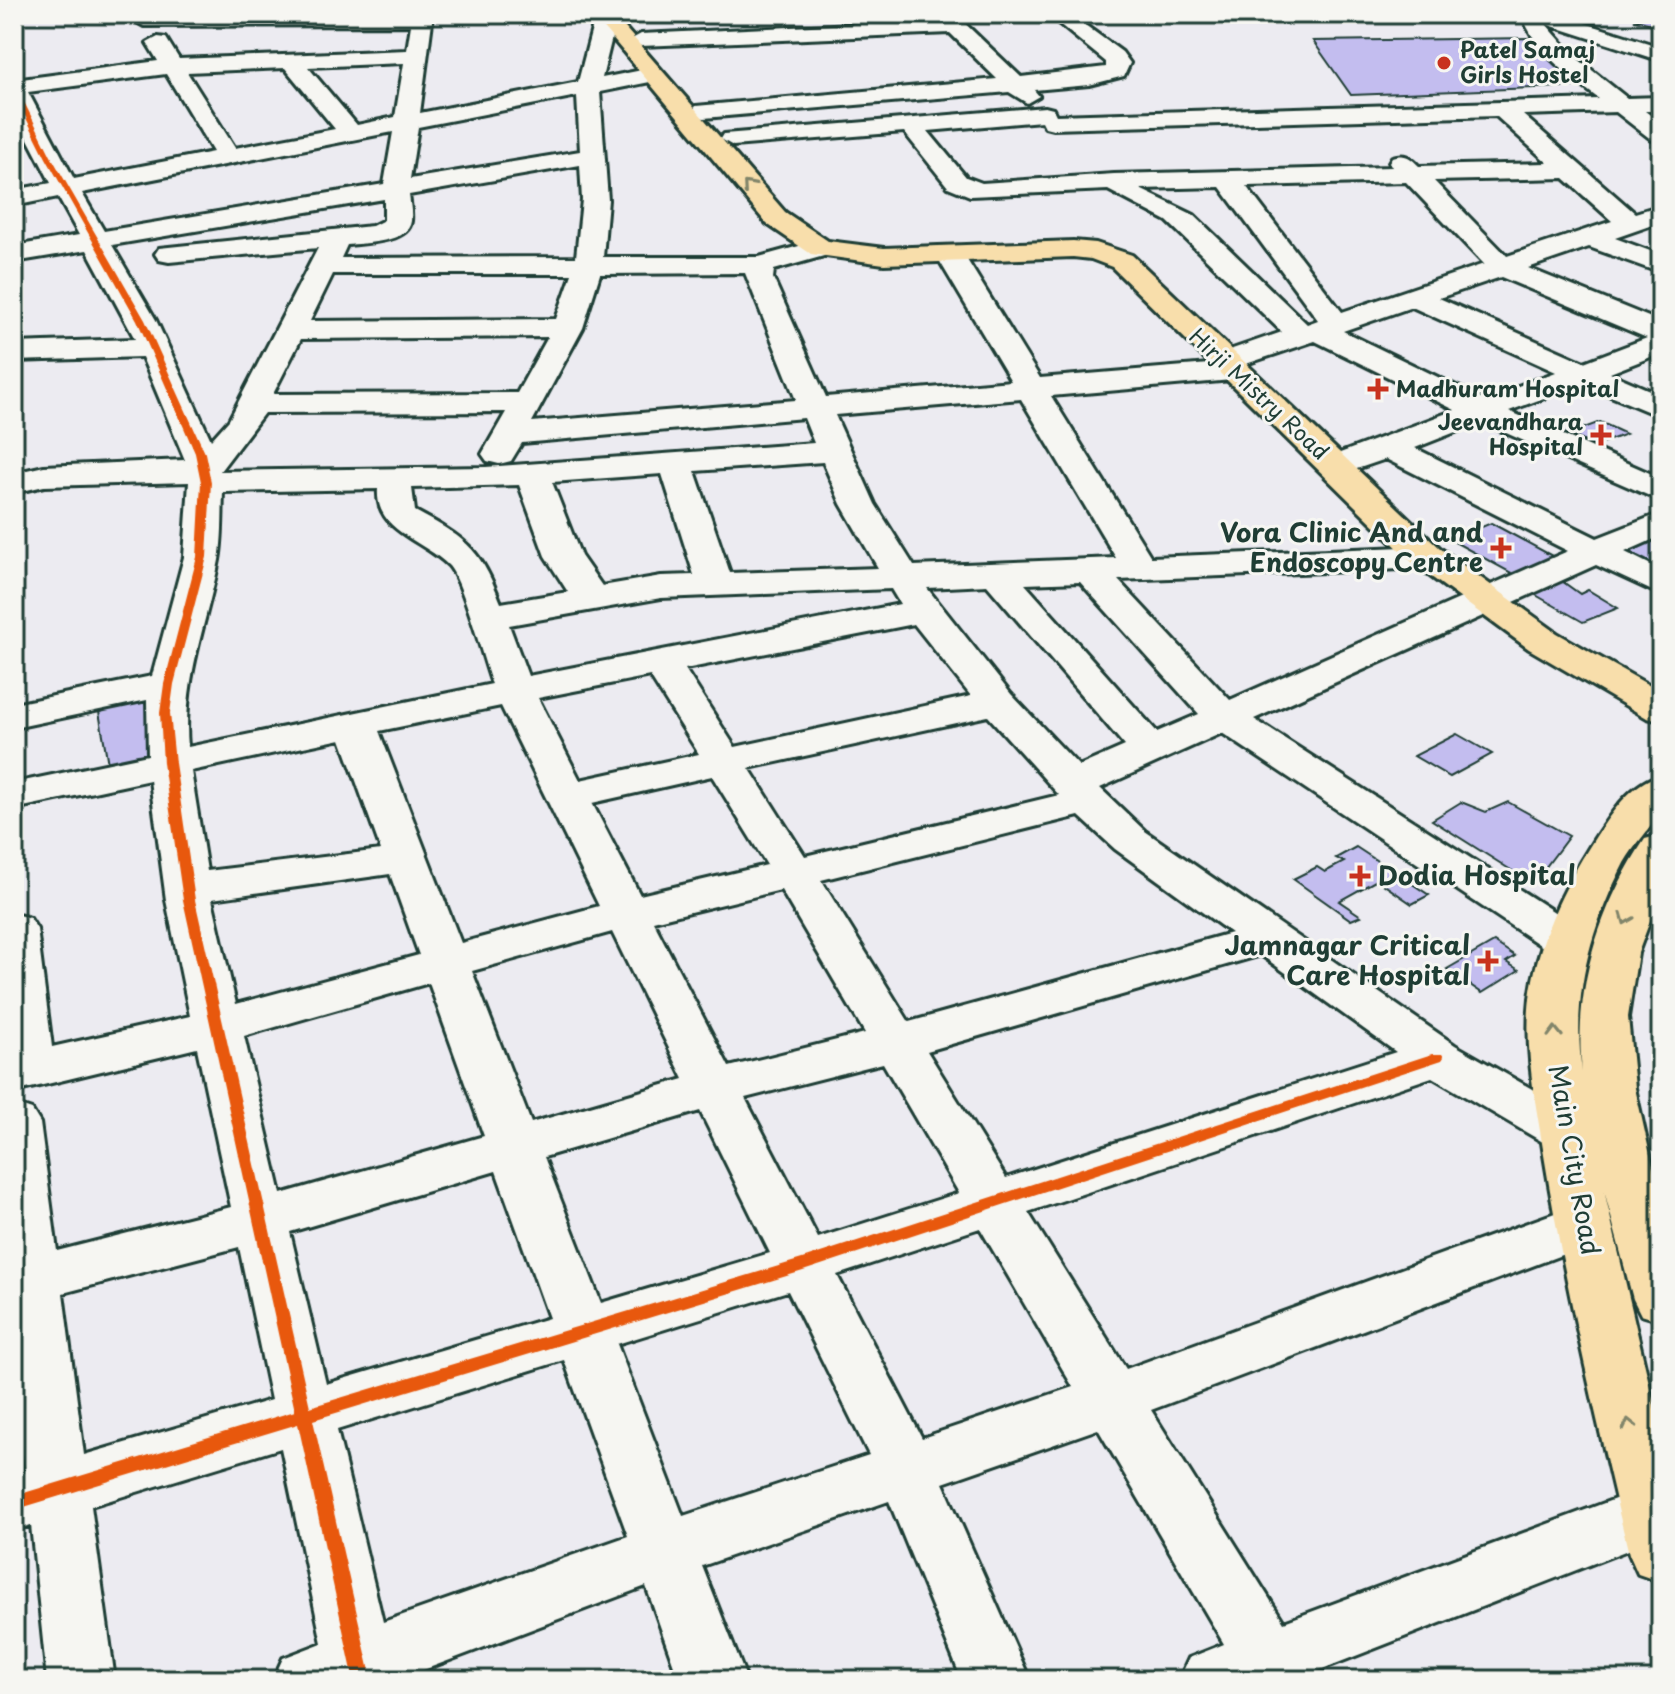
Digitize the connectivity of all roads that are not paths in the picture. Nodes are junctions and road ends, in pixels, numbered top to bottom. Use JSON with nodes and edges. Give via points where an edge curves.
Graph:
{"nodes":[{"id":1,"x":1057,"y":14,"type":"edge"},
{"id":2,"x":1534,"y":14,"type":"edge"},
{"id":3,"x":422,"y":16,"type":"edge"},
{"id":4,"x":611,"y":16,"type":"edge"},
{"id":5,"x":142,"y":17,"type":"edge"},
{"id":6,"x":949,"y":20,"type":"edge"},
{"id":7,"x":838,"y":22,"type":"edge"},
{"id":8,"x":641,"y":40,"type":"junction"},
{"id":9,"x":862,"y":52,"type":"dead end"},
{"id":10,"x":1661,"y":54,"type":"edge"},
{"id":11,"x":417,"y":56,"type":"junction"},
{"id":12,"x":290,"y":60,"type":"junction"},
{"id":13,"x":172,"y":66,"type":"junction"},
{"id":14,"x":879,"y":72,"type":"dead end"},
{"id":15,"x":652,"y":75,"type":"junction"},
{"id":16,"x":1013,"y":83,"type":"junction"},
{"id":17,"x":588,"y":87,"type":"junction"},
{"id":18,"x":895,"y":93,"type":"junction"},
{"id":19,"x":1623,"y":104,"type":"junction"},
{"id":20,"x":1661,"y":104,"type":"edge"},
{"id":21,"x":18,"y":106,"type":"edge"},
{"id":22,"x":1501,"y":108,"type":"junction"},
{"id":23,"x":704,"y":111,"type":"junction"},
{"id":24,"x":1357,"y":112,"type":"junction"},
{"id":25,"x":1049,"y":118,"type":"junction"},
{"id":26,"x":408,"y":122,"type":"junction"},
{"id":27,"x":911,"y":125,"type":"junction"},
{"id":28,"x":351,"y":133,"type":"junction"},
{"id":29,"x":1661,"y":135,"type":"edge"},
{"id":30,"x":733,"y":139,"type":"junction"},
{"id":31,"x":1073,"y":142,"type":"dead end"},
{"id":32,"x":592,"y":156,"type":"junction"},
{"id":33,"x":228,"y":157,"type":"junction"},
{"id":34,"x":1094,"y":162,"type":"dead end"},
{"id":35,"x":1571,"y":170,"type":"junction"},
{"id":36,"x":1413,"y":175,"type":"junction"},
{"id":37,"x":1227,"y":179,"type":"junction"},
{"id":38,"x":1114,"y":182,"type":"junction"},
{"id":39,"x":66,"y":188,"type":"junction"},
{"id":40,"x":396,"y":189,"type":"junction"},
{"id":41,"x":999,"y":191,"type":"junction"},
{"id":42,"x":14,"y":198,"type":"edge"},
{"id":43,"x":952,"y":201,"type":"dead end"},
{"id":44,"x":1661,"y":213,"type":"edge"},
{"id":45,"x":1630,"y":223,"type":"junction"},
{"id":46,"x":1589,"y":237,"type":"junction"},
{"id":47,"x":337,"y":238,"type":"junction"},
{"id":48,"x":814,"y":242,"type":"junction"},
{"id":49,"x":103,"y":250,"type":"junction"},
{"id":50,"x":14,"y":254,"type":"edge"},
{"id":51,"x":950,"y":255,"type":"junction"},
{"id":52,"x":589,"y":264,"type":"junction"},
{"id":53,"x":760,"y":265,"type":"junction"},
{"id":54,"x":1661,"y":265,"type":"edge"},
{"id":55,"x":323,"y":266,"type":"junction"},
{"id":56,"x":1502,"y":267,"type":"junction"},
{"id":57,"x":1412,"y":297,"type":"junction"},
{"id":58,"x":568,"y":328,"type":"junction"},
{"id":59,"x":1318,"y":329,"type":"junction"},
{"id":60,"x":291,"y":330,"type":"junction"},
{"id":61,"x":1661,"y":333,"type":"edge"},
{"id":62,"x":1661,"y":343,"type":"edge"},
{"id":63,"x":152,"y":348,"type":"junction"},
{"id":64,"x":14,"y":352,"type":"edge"},
{"id":65,"x":1227,"y":367,"type":"junction"},
{"id":66,"x":1582,"y":373,"type":"junction"},
{"id":67,"x":1032,"y":391,"type":"junction"},
{"id":68,"x":527,"y":402,"type":"junction"},
{"id":69,"x":254,"y":404,"type":"junction"},
{"id":70,"x":1661,"y":407,"type":"edge"},
{"id":71,"x":817,"y":408,"type":"junction"},
{"id":72,"x":1482,"y":411,"type":"junction"},
{"id":73,"x":510,"y":434,"type":"junction"},
{"id":74,"x":1388,"y":447,"type":"junction"},
{"id":75,"x":834,"y":451,"type":"junction"},
{"id":76,"x":675,"y":463,"type":"junction"},
{"id":77,"x":1336,"y":466,"type":"junction"},
{"id":78,"x":532,"y":474,"type":"junction"},
{"id":79,"x":205,"y":476,"type":"junction"},
{"id":80,"x":486,"y":477,"type":"junction"},
{"id":81,"x":395,"y":480,"type":"junction"},
{"id":82,"x":14,"y":483,"type":"edge"},
{"id":83,"x":1661,"y":491,"type":"edge"},
{"id":84,"x":1661,"y":523,"type":"edge"},
{"id":85,"x":1595,"y":552,"type":"junction"},
{"id":86,"x":1428,"y":557,"type":"junction"},
{"id":87,"x":1140,"y":569,"type":"junction"},
{"id":88,"x":1090,"y":571,"type":"junction"},
{"id":89,"x":997,"y":574,"type":"junction"},
{"id":90,"x":1661,"y":584,"type":"edge"},
{"id":91,"x":716,"y":585,"type":"junction"},
{"id":92,"x":913,"y":594,"type":"junction"},
{"id":93,"x":593,"y":598,"type":"junction"},
{"id":94,"x":1483,"y":601,"type":"junction"},
{"id":95,"x":488,"y":617,"type":"junction"},
{"id":96,"x":661,"y":662,"type":"junction"},
{"id":97,"x":169,"y":684,"type":"junction"},
{"id":98,"x":514,"y":691,"type":"junction"},
{"id":99,"x":997,"y":702,"type":"junction"},
{"id":100,"x":1661,"y":709,"type":"edge"},
{"id":101,"x":14,"y":716,"type":"edge"},
{"id":102,"x":1224,"y":717,"type":"junction"},
{"id":103,"x":356,"y":724,"type":"junction"},
{"id":104,"x":1151,"y":750,"type":"junction"},
{"id":105,"x":723,"y":761,"type":"junction"},
{"id":106,"x":169,"y":763,"type":"junction"},
{"id":107,"x":1661,"y":788,"type":"edge"},
{"id":108,"x":1081,"y":793,"type":"junction"},
{"id":109,"x":14,"y":796,"type":"edge"},
{"id":110,"x":565,"y":796,"type":"junction"},
{"id":111,"x":1661,"y":849,"type":"edge"},
{"id":112,"x":378,"y":863,"type":"dead end"},
{"id":113,"x":794,"y":873,"type":"junction"},
{"id":114,"x":187,"y":888,"type":"junction"},
{"id":115,"x":623,"y":914,"type":"junction"},
{"id":116,"x":14,"y":929,"type":"edge"},
{"id":117,"x":1272,"y":937,"type":"junction"},
{"id":118,"x":1568,"y":942,"type":"junction"},
{"id":119,"x":446,"y":962,"type":"junction"},
{"id":120,"x":218,"y":1026,"type":"junction"},
{"id":121,"x":897,"y":1042,"type":"junction"},
{"id":122,"x":1437,"y":1057,"type":"junction"},
{"id":123,"x":715,"y":1088,"type":"junction"},
{"id":124,"x":19,"y":1089,"type":"edge"},
{"id":125,"x":1566,"y":1132,"type":"junction"},
{"id":126,"x":512,"y":1145,"type":"junction"},
{"id":127,"x":1621,"y":1147,"type":"junction"},
{"id":128,"x":995,"y":1205,"type":"junction"},
{"id":129,"x":262,"y":1220,"type":"junction"},
{"id":130,"x":1582,"y":1225,"type":"junction"},
{"id":131,"x":803,"y":1265,"type":"junction"},
{"id":132,"x":25,"y":1281,"type":"edge"},
{"id":133,"x":1661,"y":1299,"type":"edge"},
{"id":134,"x":584,"y":1330,"type":"junction"},
{"id":135,"x":1113,"y":1399,"type":"junction"},
{"id":136,"x":305,"y":1414,"type":"junction"},
{"id":137,"x":907,"y":1470,"type":"junction"},
{"id":138,"x":36,"y":1496,"type":"edge"},
{"id":139,"x":1656,"y":1534,"type":"edge"},
{"id":140,"x":664,"y":1551,"type":"junction"},
{"id":141,"x":1254,"y":1673,"type":"edge"},
{"id":142,"x":343,"y":1674,"type":"edge"},
{"id":143,"x":81,"y":1680,"type":"edge"},
{"id":144,"x":713,"y":1680,"type":"edge"},
{"id":145,"x":996,"y":1680,"type":"edge"}],
"edges":[{"from":1,"to":16,"type":"street","via":[[1114,57],[1119,63],[1116,71]]},
{"from":2,"to":10,"type":"street"},
{"from":2,"to":19,"type":"street","via":[[1537,29],[1556,50]]},
{"from":3,"to":5,"type":"street"},
{"from":3,"to":11,"type":"street"},
{"from":4,"to":8,"type":"main road"},
{"from":4,"to":15,"type":"main road","name":"Hirji Mistry Road"},
{"from":4,"to":17,"type":"street"},
{"from":5,"to":13,"type":"street"},
{"from":6,"to":7,"type":"street"},
{"from":6,"to":16,"type":"street"},
{"from":7,"to":8,"type":"street"},
{"from":7,"to":9,"type":"street"},
{"from":8,"to":23,"type":"main road"},
{"from":11,"to":12,"type":"street"},
{"from":11,"to":26,"type":"street"},
{"from":12,"to":13,"type":"street"},
{"from":12,"to":28,"type":"street"},
{"from":13,"to":21,"type":"street"},
{"from":13,"to":33,"type":"street"},
{"from":14,"to":18,"type":"street"},
{"from":15,"to":17,"type":"street"},
{"from":48,"to":15,"type":"main road","name":"Hirji Mistry Road","one_way":true,"via":[[776,218]]},
{"from":16,"to":18,"type":"street"},
{"from":16,"to":25,"type":"street"},
{"from":17,"to":26,"type":"street"},
{"from":17,"to":32,"type":"street"},
{"from":18,"to":23,"type":"street"},
{"from":19,"to":20,"type":"street"},
{"from":19,"to":22,"type":"street"},
{"from":19,"to":29,"type":"street"},
{"from":21,"to":39,"type":"street"},
{"from":22,"to":24,"type":"street"},
{"from":22,"to":35,"type":"street"},
{"from":23,"to":30,"type":"main road"},
{"from":24,"to":25,"type":"street"},
{"from":24,"to":36,"type":"street"},
{"from":25,"to":27,"type":"street"},
{"from":25,"to":31,"type":"street"},
{"from":26,"to":28,"type":"street"},
{"from":26,"to":40,"type":"street"},
{"from":27,"to":30,"type":"street"},
{"from":27,"to":41,"type":"street","via":[[957,182],[979,191]]},
{"from":28,"to":33,"type":"street"},
{"from":30,"to":48,"type":"main road","via":[[796,209]]},
{"from":32,"to":40,"type":"street"},
{"from":32,"to":52,"type":"street","via":[[595,200]]},
{"from":33,"to":39,"type":"street"},
{"from":34,"to":38,"type":"street"},
{"from":35,"to":36,"type":"street"},
{"from":35,"to":45,"type":"street"},
{"from":36,"to":37,"type":"street"},
{"from":36,"to":56,"type":"street"},
{"from":37,"to":38,"type":"street"},
{"from":37,"to":59,"type":"street"},
{"from":38,"to":41,"type":"street"},
{"from":38,"to":59,"type":"street","via":[[1129,195],[1185,221]]},
{"from":39,"to":42,"type":"street"},
{"from":39,"to":49,"type":"street"},
{"from":40,"to":47,"type":"street","via":[[395,228]]},
{"from":40,"to":49,"type":"street"},
{"from":41,"to":43,"type":"street"},
{"from":44,"to":45,"type":"street"},
{"from":45,"to":46,"type":"street"},
{"from":46,"to":54,"type":"street"},
{"from":46,"to":56,"type":"street"},
{"from":47,"to":49,"type":"street"},
{"from":47,"to":55,"type":"street"},
{"from":48,"to":51,"type":"main road","name":"Hirji Mistry Road","via":[[873,255]]},
{"from":48,"to":53,"type":"street"},
{"from":49,"to":50,"type":"street"},
{"from":49,"to":63,"type":"street"},
{"from":51,"to":65,"type":"main road","name":"Hirji Mistry Road","via":[[1073,249],[1108,255],[1122,261]]},
{"from":51,"to":67,"type":"street"},
{"from":52,"to":53,"type":"street"},
{"from":52,"to":55,"type":"street"},
{"from":52,"to":58,"type":"street"},
{"from":53,"to":71,"type":"street","via":[[759,278]]},
{"from":55,"to":60,"type":"street"},
{"from":56,"to":57,"type":"street"},
{"from":56,"to":61,"type":"street"},
{"from":57,"to":59,"type":"street"},
{"from":57,"to":66,"type":"street"},
{"from":58,"to":60,"type":"street"},
{"from":58,"to":68,"type":"street"},
{"from":59,"to":65,"type":"street"},
{"from":59,"to":72,"type":"street"},
{"from":60,"to":69,"type":"street"},
{"from":62,"to":66,"type":"street"},
{"from":63,"to":64,"type":"street"},
{"from":63,"to":79,"type":"street","via":[[183,412]]},
{"from":65,"to":67,"type":"street"},
{"from":65,"to":77,"type":"main road","name":"Hirji Mistry Road"},
{"from":66,"to":70,"type":"street"},
{"from":66,"to":72,"type":"street"},
{"from":67,"to":71,"type":"street"},
{"from":67,"to":87,"type":"street"},
{"from":68,"to":69,"type":"street"},
{"from":68,"to":73,"type":"street"},
{"from":69,"to":79,"type":"street"},
{"from":71,"to":73,"type":"street"},
{"from":71,"to":75,"type":"street"},
{"from":72,"to":74,"type":"street"},
{"from":72,"to":83,"type":"street"},
{"from":73,"to":80,"type":"street"},
{"from":74,"to":77,"type":"street"},
{"from":74,"to":85,"type":"street"},
{"from":75,"to":76,"type":"street"},
{"from":75,"to":92,"type":"street","via":[[858,504]]},
{"from":76,"to":78,"type":"street"},
{"from":76,"to":91,"type":"street"},
{"from":77,"to":86,"type":"main road","name":"Hirji Mistry Road"},
{"from":78,"to":80,"type":"street"},
{"from":78,"to":93,"type":"street","via":[[567,565]]},
{"from":79,"to":81,"type":"street"},
{"from":79,"to":82,"type":"street","via":[[44,476]]},
{"from":79,"to":97,"type":"street","via":[[202,557]]},
{"from":80,"to":81,"type":"street"},
{"from":81,"to":95,"type":"street","via":[[394,505],[401,518],[457,552],[469,566]]},
{"from":84,"to":85,"type":"street"},
{"from":85,"to":90,"type":"street"},
{"from":85,"to":94,"type":"street"},
{"from":86,"to":87,"type":"street"},
{"from":86,"to":94,"type":"main road","name":"Hirji Mistry Road"},
{"from":87,"to":88,"type":"street"},
{"from":88,"to":89,"type":"street"},
{"from":88,"to":102,"type":"street"},
{"from":89,"to":92,"type":"street"},
{"from":89,"to":104,"type":"street"},
{"from":91,"to":92,"type":"street"},
{"from":91,"to":93,"type":"street"},
{"from":92,"to":96,"type":"street"},
{"from":92,"to":99,"type":"street"},
{"from":93,"to":95,"type":"street"},
{"from":94,"to":100,"type":"main road","name":"Hirji Mistry Road"},
{"from":94,"to":102,"type":"street"},
{"from":95,"to":98,"type":"street"},
{"from":96,"to":98,"type":"street"},
{"from":96,"to":105,"type":"street"},
{"from":97,"to":101,"type":"street"},
{"from":97,"to":106,"type":"street"},
{"from":98,"to":103,"type":"street"},
{"from":98,"to":110,"type":"street"},
{"from":99,"to":105,"type":"street"},
{"from":99,"to":108,"type":"street"},
{"from":102,"to":104,"type":"street"},
{"from":102,"to":118,"type":"street"},
{"from":103,"to":106,"type":"street"},
{"from":103,"to":119,"type":"street"},
{"from":104,"to":108,"type":"street"},
{"from":105,"to":110,"type":"street"},
{"from":105,"to":113,"type":"street"},
{"from":106,"to":109,"type":"street"},
{"from":106,"to":114,"type":"street"},
{"from":107,"to":118,"type":"main road","name":"Main City Road","via":[[1640,803],[1599,867]]},
{"from":108,"to":113,"type":"street"},
{"from":108,"to":117,"type":"street","via":[[1130,840]]},
{"from":110,"to":115,"type":"street"},
{"from":111,"to":127,"type":"main road","name":"Main City Road","one_way":true,"via":[[1622,928],[1604,1014]]},
{"from":112,"to":114,"type":"street"},
{"from":113,"to":115,"type":"street"},
{"from":113,"to":121,"type":"street"},
{"from":114,"to":120,"type":"street"},
{"from":115,"to":119,"type":"street"},
{"from":115,"to":123,"type":"street"},
{"from":116,"to":124,"type":"street"},
{"from":117,"to":121,"type":"street"},
{"from":117,"to":122,"type":"street"},
{"from":125,"to":118,"type":"main road","name":"Main City Road","one_way":true,"via":[[1555,1072],[1554,998]]},
{"from":119,"to":120,"type":"street"},
{"from":119,"to":126,"type":"street"},
{"from":120,"to":124,"type":"street"},
{"from":120,"to":129,"type":"street"},
{"from":121,"to":123,"type":"street"},
{"from":121,"to":128,"type":"street"},
{"from":122,"to":125,"type":"street"},
{"from":122,"to":128,"type":"street"},
{"from":123,"to":126,"type":"street"},
{"from":123,"to":131,"type":"street"},
{"from":124,"to":132,"type":"street"},
{"from":125,"to":127,"type":"street"},
{"from":125,"to":130,"type":"main road","name":"Main City Road"},
{"from":126,"to":129,"type":"street"},
{"from":126,"to":134,"type":"street"},
{"from":127,"to":133,"type":"main road","name":"Main City Road"},
{"from":128,"to":131,"type":"street"},
{"from":128,"to":135,"type":"street"},
{"from":129,"to":132,"type":"street"},
{"from":129,"to":136,"type":"street"},
{"from":130,"to":135,"type":"street"},
{"from":139,"to":130,"type":"main road","name":"Main City Road","one_way":true},
{"from":131,"to":134,"type":"street"},
{"from":131,"to":137,"type":"street"},
{"from":132,"to":138,"type":"street"},
{"from":134,"to":136,"type":"street"},
{"from":134,"to":140,"type":"street"},
{"from":135,"to":137,"type":"street"},
{"from":135,"to":141,"type":"street"},
{"from":136,"to":138,"type":"street"},
{"from":136,"to":142,"type":"street"},
{"from":137,"to":140,"type":"street"},
{"from":137,"to":145,"type":"street"},
{"from":138,"to":143,"type":"street"},
{"from":139,"to":141,"type":"street"},
{"from":140,"to":142,"type":"street"},
{"from":140,"to":144,"type":"street"}]}
